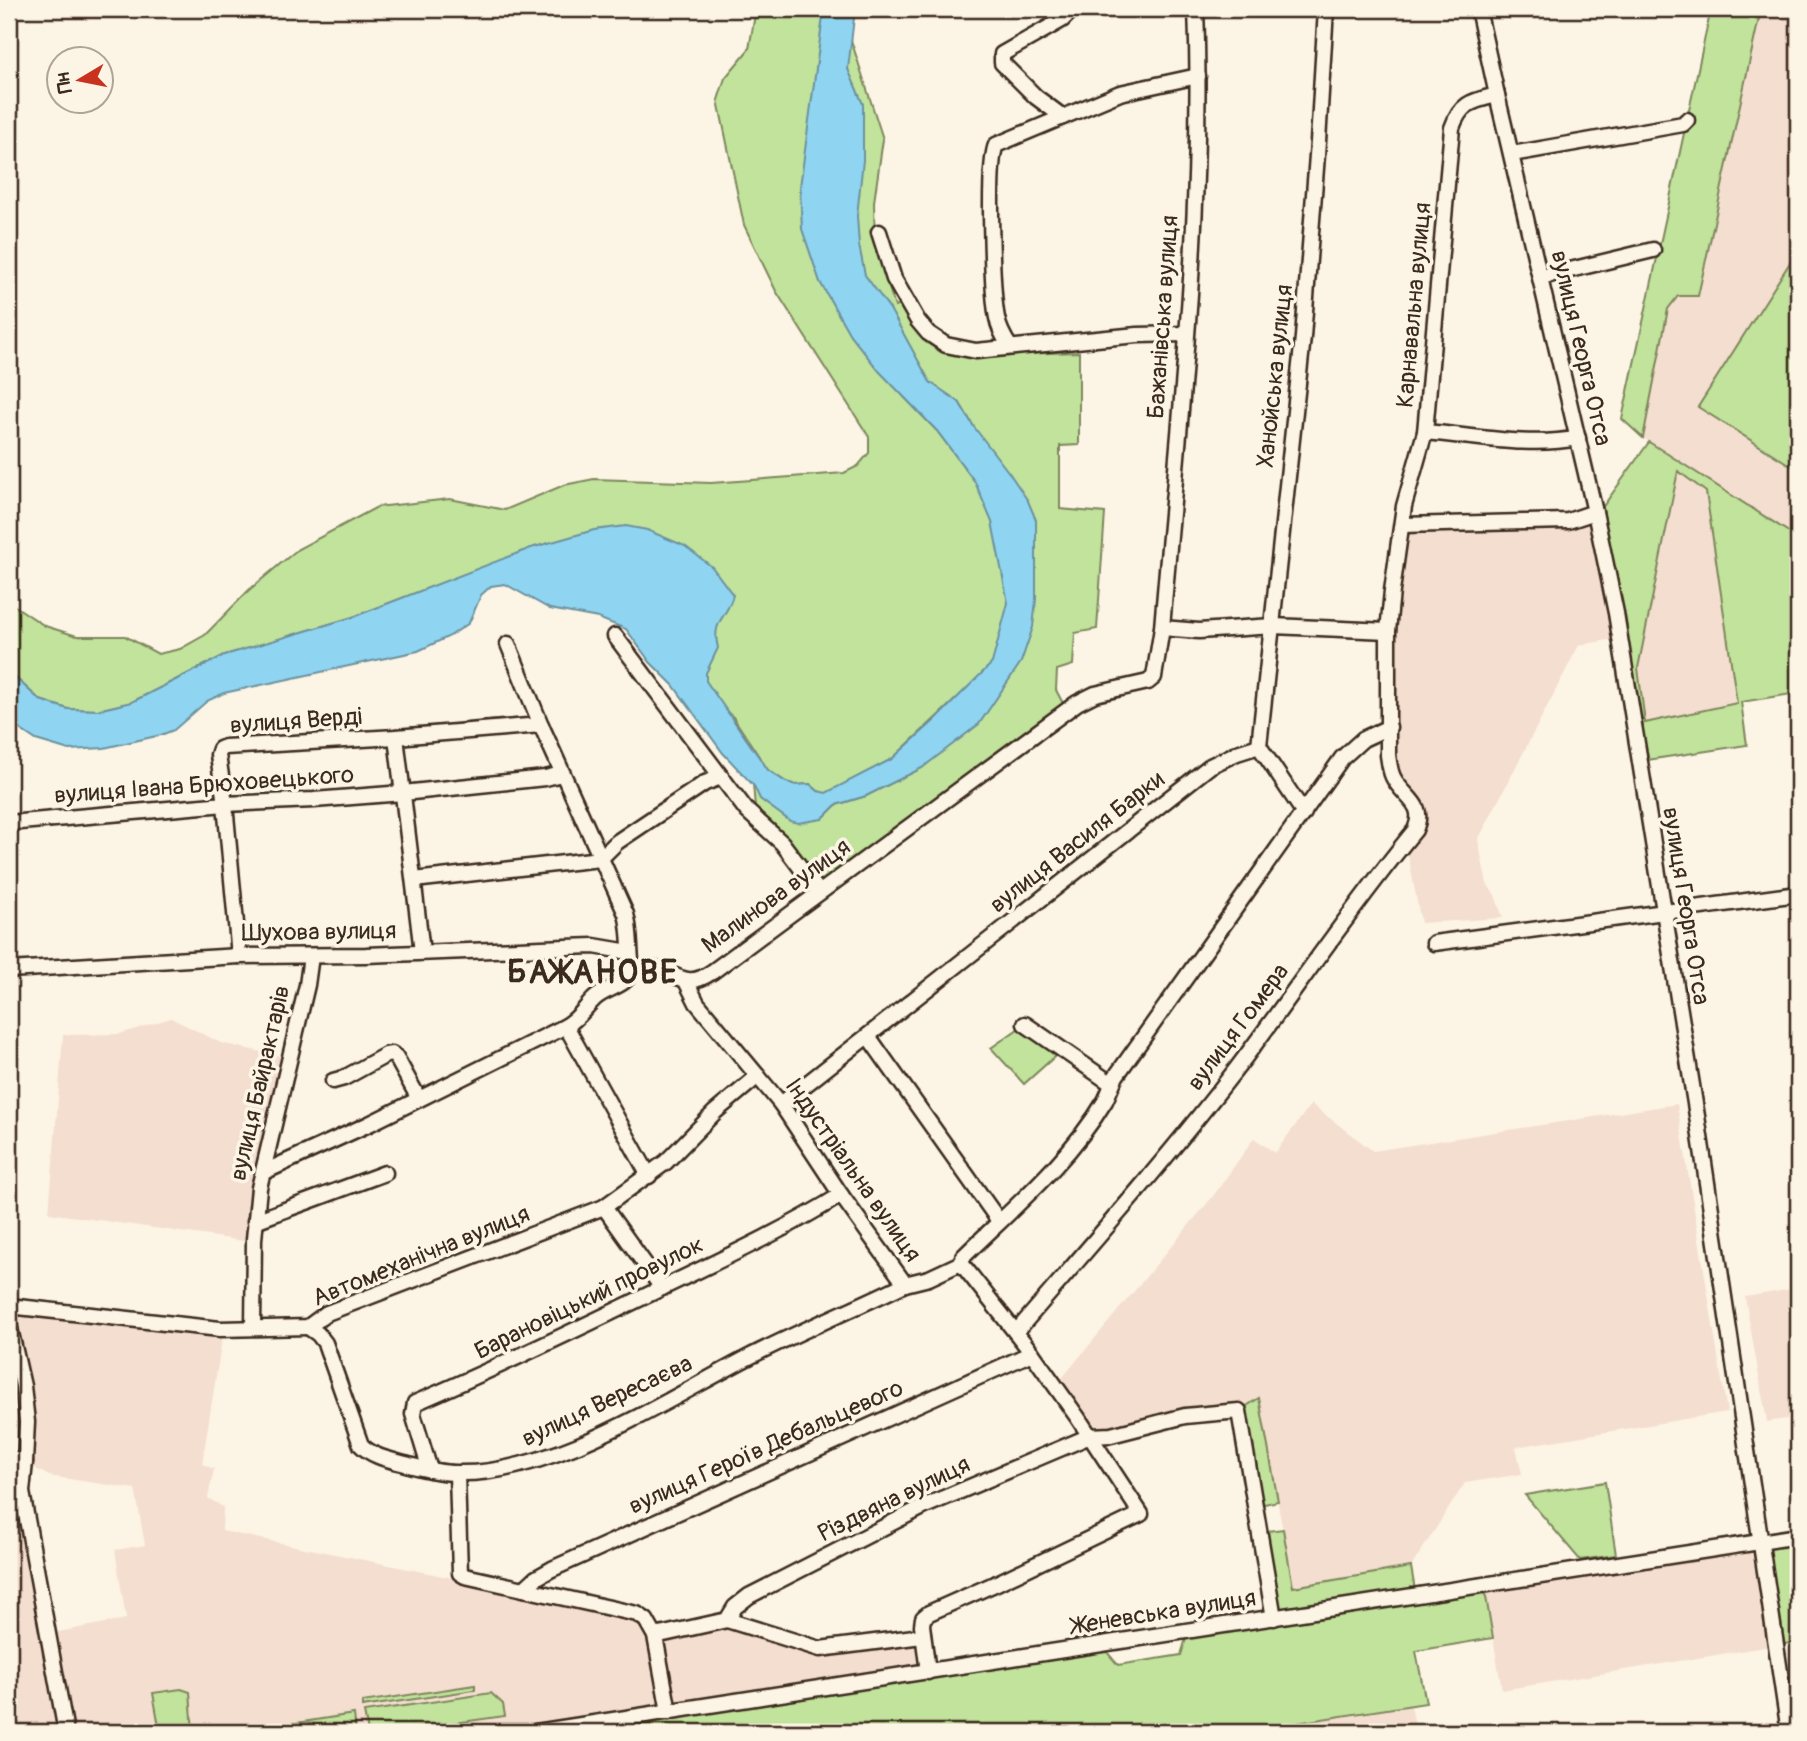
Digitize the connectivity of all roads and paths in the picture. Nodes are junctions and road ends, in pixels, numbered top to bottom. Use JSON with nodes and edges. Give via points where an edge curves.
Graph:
{"nodes":[{"id":1,"x":1073,"y":9,"type":"edge"},
{"id":2,"x":1196,"y":9,"type":"edge"},
{"id":3,"x":1326,"y":9,"type":"edge"},
{"id":4,"x":1478,"y":9,"type":"edge"},
{"id":5,"x":1198,"y":76,"type":"junction"},
{"id":6,"x":1497,"y":95,"type":"junction"},
{"id":7,"x":1063,"y":117,"type":"junction"},
{"id":8,"x":1687,"y":120,"type":"dead end"},
{"id":9,"x":1512,"y":154,"type":"junction"},
{"id":10,"x":879,"y":232,"type":"dead end"},
{"id":11,"x":1653,"y":250,"type":"dead end"},
{"id":12,"x":1541,"y":277,"type":"junction"},
{"id":13,"x":1186,"y":334,"type":"junction"},
{"id":14,"x":1010,"y":347,"type":"junction"},
{"id":15,"x":1425,"y":432,"type":"junction"},
{"id":16,"x":1578,"y":438,"type":"junction"},
{"id":17,"x":1595,"y":512,"type":"junction"},
{"id":18,"x":1402,"y":525,"type":"junction"},
{"id":19,"x":1273,"y":626,"type":"junction"},
{"id":20,"x":1162,"y":628,"type":"junction"},
{"id":21,"x":1388,"y":631,"type":"junction"},
{"id":22,"x":615,"y":636,"type":"dead end"},
{"id":23,"x":508,"y":644,"type":"dead end"},
{"id":24,"x":541,"y":725,"type":"junction"},
{"id":25,"x":1389,"y":727,"type":"junction"},
{"id":26,"x":396,"y":737,"type":"junction"},
{"id":27,"x":1259,"y":747,"type":"junction"},
{"id":28,"x":562,"y":774,"type":"junction"},
{"id":29,"x":721,"y":777,"type":"junction"},
{"id":30,"x":403,"y":793,"type":"junction"},
{"id":31,"x":225,"y":804,"type":"junction"},
{"id":32,"x":1304,"y":813,"type":"junction"},
{"id":33,"x":9,"y":823,"type":"edge"},
{"id":34,"x":600,"y":859,"type":"junction"},
{"id":35,"x":414,"y":880,"type":"junction"},
{"id":36,"x":819,"y":892,"type":"junction"},
{"id":37,"x":1798,"y":894,"type":"edge"},
{"id":38,"x":1663,"y":913,"type":"junction"},
{"id":39,"x":1434,"y":943,"type":"dead end"},
{"id":40,"x":629,"y":951,"type":"junction"},
{"id":41,"x":422,"y":952,"type":"junction"},
{"id":42,"x":239,"y":956,"type":"junction"},
{"id":43,"x":311,"y":956,"type":"junction"},
{"id":44,"x":632,"y":968,"type":"junction"},
{"id":45,"x":9,"y":970,"type":"edge"},
{"id":46,"x":685,"y":981,"type":"junction"},
{"id":47,"x":1026,"y":1024,"type":"dead end"},
{"id":48,"x":566,"y":1026,"type":"junction"},
{"id":49,"x":868,"y":1036,"type":"junction"},
{"id":50,"x":758,"y":1076,"type":"junction"},
{"id":51,"x":333,"y":1081,"type":"dead end"},
{"id":52,"x":1112,"y":1084,"type":"junction"},
{"id":53,"x":419,"y":1100,"type":"junction"},
{"id":54,"x":781,"y":1104,"type":"junction"},
{"id":55,"x":264,"y":1172,"type":"junction"},
{"id":56,"x":385,"y":1173,"type":"dead end"},
{"id":57,"x":649,"y":1176,"type":"junction"},
{"id":58,"x":841,"y":1195,"type":"junction"},
{"id":59,"x":604,"y":1207,"type":"junction"},
{"id":60,"x":255,"y":1220,"type":"junction"},
{"id":61,"x":999,"y":1221,"type":"junction"},
{"id":62,"x":961,"y":1263,"type":"junction"},
{"id":63,"x":905,"y":1284,"type":"junction"},
{"id":64,"x":662,"y":1288,"type":"junction"},
{"id":65,"x":9,"y":1306,"type":"edge"},
{"id":66,"x":9,"y":1324,"type":"edge"},
{"id":67,"x":308,"y":1326,"type":"junction"},
{"id":68,"x":253,"y":1328,"type":"junction"},
{"id":69,"x":1016,"y":1332,"type":"junction"},
{"id":70,"x":1032,"y":1353,"type":"junction"},
{"id":71,"x":1090,"y":1436,"type":"junction"},
{"id":72,"x":9,"y":1459,"type":"edge"},
{"id":73,"x":25,"y":1462,"type":"junction"},
{"id":74,"x":430,"y":1470,"type":"junction"},
{"id":75,"x":457,"y":1474,"type":"junction"},
{"id":76,"x":1798,"y":1536,"type":"edge"},
{"id":77,"x":1760,"y":1542,"type":"junction"},
{"id":78,"x":524,"y":1589,"type":"junction"},
{"id":79,"x":1274,"y":1618,"type":"junction"},
{"id":80,"x":727,"y":1620,"type":"junction"},
{"id":81,"x":655,"y":1636,"type":"junction"},
{"id":82,"x":922,"y":1636,"type":"junction"},
{"id":83,"x":928,"y":1672,"type":"junction"},
{"id":84,"x":669,"y":1712,"type":"junction"},
{"id":85,"x":66,"y":1732,"type":"edge"},
{"id":86,"x":536,"y":1732,"type":"edge"},
{"id":87,"x":1789,"y":1732,"type":"edge"}],
"edges":[{"from":1,"to":7,"type":"street","via":[[1000,59],[1036,97]]},
{"from":2,"to":5,"type":"street","name":"Бажанівська вулиця"},
{"from":3,"to":19,"type":"street","name":"Ханойська вулиця","via":[[1304,323]]},
{"from":4,"to":6,"type":"street"},
{"from":5,"to":7,"type":"street","via":[[1121,93]]},
{"from":5,"to":13,"type":"street","name":"Бажанівська вулиця"},
{"from":6,"to":9,"type":"street","name":"вулиця Георга Отса"},
{"from":6,"to":15,"type":"street","name":"Карнавальна вулиця","via":[[1469,103],[1452,128]]},
{"from":7,"to":14,"type":"street","via":[[999,143],[994,150],[993,290],[997,320]]},
{"from":8,"to":9,"type":"street"},
{"from":9,"to":12,"type":"street","name":"вулиця Георга Отса"},
{"from":10,"to":14,"type":"street","via":[[894,279],[928,333],[962,350]]},
{"from":11,"to":12,"type":"street"},
{"from":12,"to":16,"type":"street","name":"вулиця Георга Отса"},
{"from":13,"to":14,"type":"street"},
{"from":13,"to":20,"type":"street","name":"Бажанівська вулиця"},
{"from":15,"to":16,"type":"street","via":[[1550,441]]},
{"from":15,"to":18,"type":"street","name":"Карнавальна вулиця"},
{"from":16,"to":17,"type":"street","name":"вулиця Георга Отса"},
{"from":17,"to":18,"type":"street","via":[[1568,522]]},
{"from":17,"to":38,"type":"street","name":"вулиця Георга Отса","via":[[1616,613]]},
{"from":18,"to":21,"type":"street","name":"Карнавальна вулиця"},
{"from":19,"to":20,"type":"street","via":[[1199,631]]},
{"from":19,"to":21,"type":"street"},
{"from":19,"to":27,"type":"street","name":"Ханойська вулиця"},
{"from":20,"to":36,"type":"street","name":"Малинова вулиця","via":[[1156,671],[1149,682],[1095,694],[1077,703]]},
{"from":21,"to":25,"type":"street","name":"вулиця Гомера"},
{"from":22,"to":29,"type":"street"},
{"from":23,"to":24,"type":"street"},
{"from":24,"to":26,"type":"street","name":"вулиця Верді"},
{"from":24,"to":28,"type":"street"},
{"from":25,"to":32,"type":"street","name":"Індустріальна вулиця","via":[[1351,749]]},
{"from":25,"to":69,"type":"street","name":"вулиця Гомера","via":[[1391,775],[1417,806],[1415,830],[1205,1108]]},
{"from":26,"to":30,"type":"street"},
{"from":26,"to":31,"type":"street","name":"вулиця Верді","via":[[225,747],[218,755]]},
{"from":27,"to":32,"type":"street"},
{"from":27,"to":49,"type":"street","name":"вулиця Василя Барки","via":[[1210,766]]},
{"from":28,"to":30,"type":"street","name":"вулиця Івана Брюховецького"},
{"from":28,"to":34,"type":"street"},
{"from":29,"to":34,"type":"street","via":[[617,842]]},
{"from":29,"to":36,"type":"street"},
{"from":30,"to":31,"type":"street","name":"вулиця Івана Брюховецького"},
{"from":30,"to":35,"type":"street"},
{"from":31,"to":33,"type":"street","name":"вулиця Івана Брюховецького"},
{"from":31,"to":42,"type":"street","name":"вулиця Верді"},
{"from":32,"to":52,"type":"street","name":"Індустріальна вулиця"},
{"from":34,"to":35,"type":"street"},
{"from":34,"to":40,"type":"street","via":[[626,914]]},
{"from":35,"to":41,"type":"street"},
{"from":36,"to":46,"type":"street","name":"Малинова вулиця","via":[[700,980]]},
{"from":37,"to":38,"type":"street"},
{"from":38,"to":39,"type":"street"},
{"from":38,"to":77,"type":"street","name":"вулиця Георга Отса"},
{"from":40,"to":41,"type":"street","name":"Шухова вулиця","via":[[594,946]]},
{"from":40,"to":44,"type":"street"},
{"from":41,"to":43,"type":"street","name":"Шухова вулиця"},
{"from":42,"to":43,"type":"street","name":"Шухова вулиця"},
{"from":42,"to":45,"type":"street","name":"Шухова вулиця"},
{"from":43,"to":55,"type":"street","name":"вулиця Байрактарів"},
{"from":44,"to":46,"type":"street","name":"Малинова вулиця","via":[[655,970]]},
{"from":44,"to":48,"type":"street","via":[[622,984],[595,999]]},
{"from":46,"to":50,"type":"street","name":"Індустріальна вулиця","via":[[697,1003]]},
{"from":47,"to":52,"type":"street"},
{"from":48,"to":53,"type":"street"},
{"from":48,"to":57,"type":"street"},
{"from":49,"to":54,"type":"street","name":"вулиця Василя Барки"},
{"from":49,"to":61,"type":"street"},
{"from":50,"to":54,"type":"street","name":"Індустріальна вулиця"},
{"from":50,"to":57,"type":"street","name":"Автомеханічна вулиця"},
{"from":51,"to":53,"type":"street","via":[[392,1054]]},
{"from":52,"to":61,"type":"street","name":"Індустріальна вулиця","via":[[1072,1145]]},
{"from":53,"to":55,"type":"street"},
{"from":54,"to":58,"type":"street","name":"Індустріальна вулиця"},
{"from":55,"to":60,"type":"street","name":"вулиця Байрактарів"},
{"from":56,"to":60,"type":"street","name":"вулиця Байрактарів"},
{"from":57,"to":59,"type":"street","name":"Автомеханічна вулиця"},
{"from":58,"to":63,"type":"street","name":"Індустріальна вулиця"},
{"from":58,"to":64,"type":"street","name":"Барановіцький провулок"},
{"from":59,"to":64,"type":"street"},
{"from":59,"to":67,"type":"street","name":"Автомеханічна вулиця","via":[[327,1313]]},
{"from":60,"to":68,"type":"street","name":"вулиця Байрактарів"},
{"from":61,"to":62,"type":"street","name":"Індустріальна вулиця"},
{"from":62,"to":63,"type":"street","name":"Індустріальна вулиця"},
{"from":62,"to":69,"type":"street"},
{"from":63,"to":75,"type":"street","name":"вулиця Вересаєва","via":[[561,1451],[518,1466]]},
{"from":64,"to":74,"type":"street","name":"Барановіцький провулок","via":[[415,1403],[413,1414]]},
{"from":65,"to":68,"type":"street","name":"Автомеханічна вулиця","via":[[220,1329]]},
{"from":66,"to":73,"type":"street","via":[[23,1386]]},
{"from":67,"to":68,"type":"street","name":"Автомеханічна вулиця"},
{"from":67,"to":74,"type":"street","name":"вулиця Вересаєва","via":[[325,1343],[360,1445],[383,1458]]},
{"from":69,"to":70,"type":"street"},
{"from":70,"to":71,"type":"street"},
{"from":70,"to":78,"type":"street","name":"вулиця Героїв Дебальцевого","via":[[552,1569]]},
{"from":71,"to":79,"type":"street","name":"Різдвяна вулиця","via":[[1185,1416],[1239,1411]]},
{"from":71,"to":80,"type":"street","name":"Різдвяна вулиця","via":[[901,1518],[749,1596]]},
{"from":71,"to":82,"type":"street","via":[[1141,1514],[929,1613],[923,1618]]},
{"from":72,"to":73,"type":"street"},
{"from":73,"to":85,"type":"street","via":[[22,1492]]},
{"from":74,"to":75,"type":"street","name":"вулиця Вересаєва"},
{"from":75,"to":78,"type":"street","via":[[460,1573]]},
{"from":76,"to":77,"type":"street","name":"Женевська вулиця"},
{"from":77,"to":79,"type":"street","name":"Женевська вулиця"},
{"from":77,"to":87,"type":"street","name":"вулиця Георга Отса"},
{"from":78,"to":81,"type":"street","via":[[637,1614]]},
{"from":79,"to":83,"type":"street","name":"Женевська вулиця"},
{"from":80,"to":81,"type":"street"},
{"from":80,"to":82,"type":"street","via":[[820,1649]]},
{"from":81,"to":84,"type":"street"},
{"from":82,"to":83,"type":"street"},
{"from":83,"to":84,"type":"street","name":"Женевська вулиця"},
{"from":84,"to":86,"type":"street","name":"Женевська вулиця"}]}
